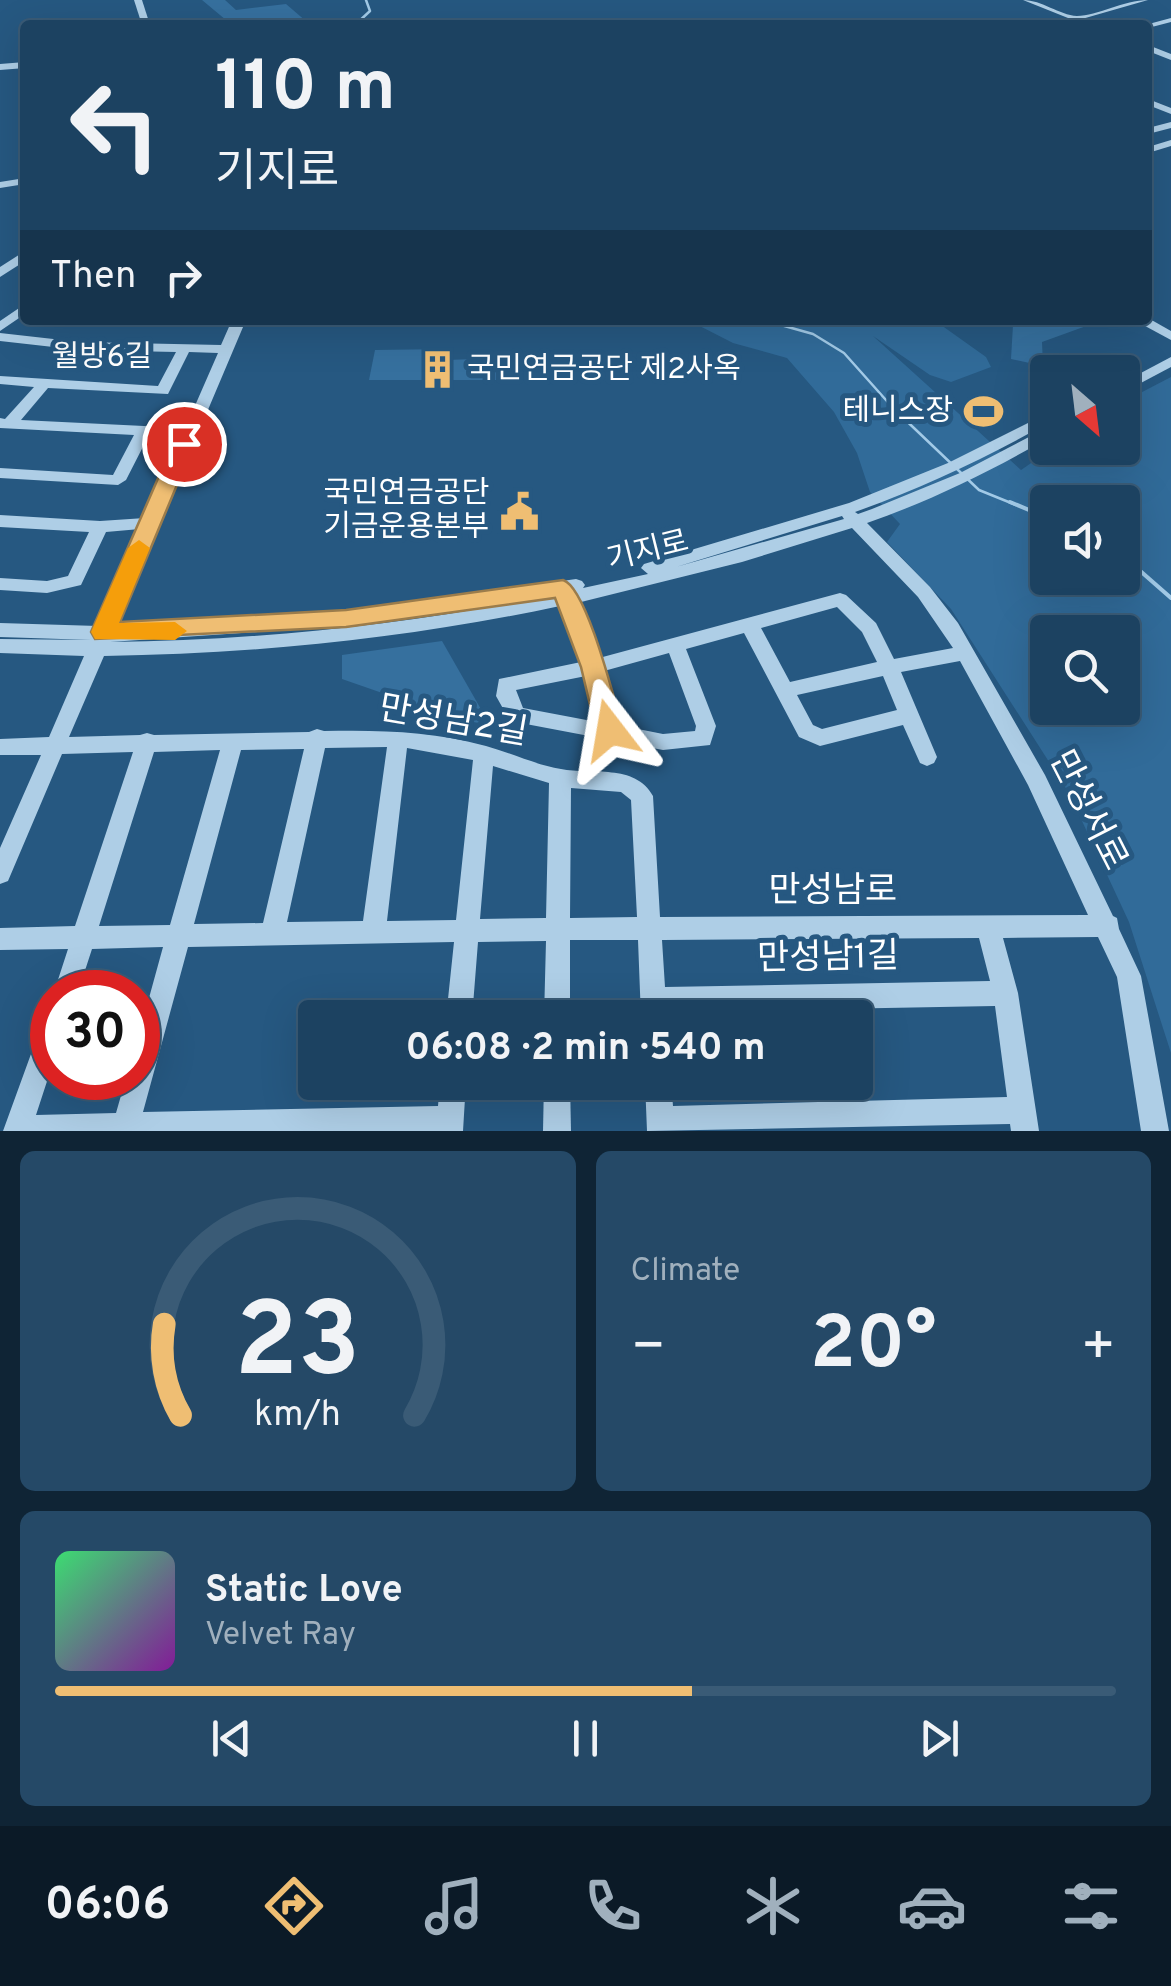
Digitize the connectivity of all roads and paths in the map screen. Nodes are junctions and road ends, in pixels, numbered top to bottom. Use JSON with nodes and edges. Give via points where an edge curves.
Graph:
{"nodes":[{"id":1,"x":1016,"y":0,"type":"edge"},
{"id":2,"x":1027,"y":0,"type":"edge"},
{"id":3,"x":1144,"y":0,"type":"edge"},
{"id":4,"x":1048,"y":10,"type":"junction"},
{"id":5,"x":1098,"y":11,"type":"junction"},
{"id":6,"x":1053,"y":20,"type":"edge"},
{"id":7,"x":1073,"y":20,"type":"edge"},
{"id":8,"x":1078,"y":20,"type":"edge"},
{"id":9,"x":20,"y":311,"type":"edge"},
{"id":10,"x":237,"y":325,"type":"edge"},
{"id":11,"x":0,"y":327,"type":"edge"},
{"id":12,"x":1168,"y":330,"type":"edge"},
{"id":13,"x":0,"y":336,"type":"edge"},
{"id":14,"x":223,"y":349,"type":"junction"},
{"id":15,"x":1170,"y":350,"type":"edge"},
{"id":16,"x":183,"y":351,"type":"junction"},
{"id":17,"x":1171,"y":361,"type":"edge"},
{"id":18,"x":1140,"y":366,"type":"edge"},
{"id":19,"x":1140,"y":378,"type":"edge"},
{"id":20,"x":0,"y":380,"type":"edge"},
{"id":21,"x":42,"y":386,"type":"junction"},
{"id":22,"x":4,"y":423,"type":"edge"},
{"id":23,"x":190,"y":428,"type":"junction"},
{"id":24,"x":144,"y":431,"type":"junction"},
{"id":25,"x":1030,"y":431,"type":"edge"},
{"id":26,"x":1030,"y":438,"type":"edge"},
{"id":27,"x":1009,"y":447,"type":"junction"},
{"id":28,"x":0,"y":473,"type":"edge"},
{"id":29,"x":849,"y":516,"type":"junction"},
{"id":30,"x":0,"y":521,"type":"edge"},
{"id":31,"x":150,"y":523,"type":"junction"},
{"id":32,"x":100,"y":527,"type":"junction"},
{"id":33,"x":0,"y":584,"type":"edge"},
{"id":34,"x":565,"y":594,"type":"junction"},
{"id":35,"x":749,"y":624,"type":"junction"},
{"id":36,"x":0,"y":630,"type":"edge"},
{"id":37,"x":100,"y":641,"type":"junction"},
{"id":38,"x":0,"y":646,"type":"edge"},
{"id":39,"x":676,"y":646,"type":"junction"},
{"id":40,"x":963,"y":653,"type":"junction"},
{"id":41,"x":593,"y":667,"type":"junction"},
{"id":42,"x":889,"y":667,"type":"junction"},
{"id":43,"x":783,"y":691,"type":"junction"},
{"id":44,"x":909,"y":715,"type":"junction"},
{"id":45,"x":610,"y":730,"type":"junction"},
{"id":46,"x":317,"y":737,"type":"junction"},
{"id":47,"x":398,"y":738,"type":"junction"},
{"id":48,"x":233,"y":740,"type":"junction"},
{"id":49,"x":147,"y":742,"type":"junction"},
{"id":50,"x":52,"y":744,"type":"junction"},
{"id":51,"x":0,"y":748,"type":"edge"},
{"id":52,"x":484,"y":754,"type":"junction"},
{"id":53,"x":927,"y":756,"type":"dead end"},
{"id":54,"x":560,"y":778,"type":"junction"},
{"id":55,"x":0,"y":874,"type":"edge"},
{"id":56,"x":988,"y":926,"type":"junction"},
{"id":57,"x":1109,"y":926,"type":"junction"},
{"id":58,"x":647,"y":928,"type":"junction"},
{"id":59,"x":558,"y":929,"type":"junction"},
{"id":60,"x":466,"y":933,"type":"junction"},
{"id":61,"x":372,"y":934,"type":"junction"},
{"id":62,"x":179,"y":936,"type":"junction"},
{"id":63,"x":272,"y":936,"type":"junction"},
{"id":64,"x":85,"y":938,"type":"junction"},
{"id":65,"x":0,"y":939,"type":"edge"},
{"id":66,"x":74,"y":970,"type":"edge"},
{"id":67,"x":1006,"y":993,"type":"junction"},
{"id":68,"x":460,"y":1000,"type":"edge"},
{"id":69,"x":558,"y":1000,"type":"edge"},
{"id":70,"x":652,"y":1000,"type":"edge"},
{"id":71,"x":852,"y":1000,"type":"edge"},
{"id":72,"x":30,"y":1093,"type":"edge"},
{"id":73,"x":452,"y":1100,"type":"edge"},
{"id":74,"x":557,"y":1100,"type":"edge"},
{"id":75,"x":659,"y":1100,"type":"edge"},
{"id":76,"x":1025,"y":1121,"type":"edge"},
{"id":77,"x":450,"y":1125,"type":"edge"},
{"id":78,"x":661,"y":1126,"type":"edge"},
{"id":79,"x":125,"y":1129,"type":"edge"},
{"id":80,"x":17,"y":1130,"type":"edge"},
{"id":81,"x":557,"y":1131,"type":"edge"},
{"id":82,"x":1156,"y":1131,"type":"edge"}],
"edges":[{"from":1,"to":4,"type":"street"},
{"from":2,"to":4,"type":"street"},
{"from":3,"to":5,"type":"street"},
{"from":4,"to":5,"type":"street"},
{"from":4,"to":6,"type":"street"},
{"from":4,"to":7,"type":"street"},
{"from":5,"to":8,"type":"street"},
{"from":9,"to":11,"type":"street"},
{"from":10,"to":14,"type":"street"},
{"from":12,"to":15,"type":"street","via":[[1157,332]]},
{"from":13,"to":16,"type":"street","name":"월방6길"},
{"from":14,"to":16,"type":"street","name":"월방6길"},
{"from":14,"to":23,"type":"street"},
{"from":15,"to":18,"type":"street"},
{"from":16,"to":21,"type":"street","name":"월방6길","via":[[163,391]]},
{"from":17,"to":19,"type":"street"},
{"from":20,"to":21,"type":"street","name":"월방6길"},
{"from":21,"to":22,"type":"street"},
{"from":22,"to":24,"type":"street"},
{"from":23,"to":24,"type":"street"},
{"from":23,"to":31,"type":"street"},
{"from":24,"to":28,"type":"street","via":[[118,480]]},
{"from":25,"to":27,"type":"street","name":"기지로"},
{"from":26,"to":27,"type":"street","name":"기지로"},
{"from":27,"to":29,"type":"street","name":"기지로"},
{"from":29,"to":34,"type":"street","name":"기지로","via":[[751,554]]},
{"from":29,"to":40,"type":"street","name":"만성서로","via":[[924,592]]},
{"from":30,"to":32,"type":"street"},
{"from":31,"to":32,"type":"street"},
{"from":31,"to":37,"type":"street"},
{"from":32,"to":33,"type":"street","via":[[75,581],[47,588]]},
{"from":34,"to":37,"type":"street","name":"기지로","via":[[414,628]]},
{"from":34,"to":41,"type":"street"},
{"from":35,"to":39,"type":"street"},
{"from":35,"to":42,"type":"street","via":[[840,600],[869,628]]},
{"from":35,"to":43,"type":"street"},
{"from":36,"to":37,"type":"street","name":"기지로"},
{"from":37,"to":38,"type":"street","name":"기지로"},
{"from":37,"to":50,"type":"street"},
{"from":39,"to":41,"type":"street"},
{"from":39,"to":45,"type":"street","via":[[706,726],[703,739],[663,742]]},
{"from":40,"to":42,"type":"street"},
{"from":40,"to":57,"type":"street","name":"만성서로"},
{"from":41,"to":45,"type":"street"},
{"from":41,"to":45,"type":"street","via":[[506,684],[506,696],[517,715]]},
{"from":42,"to":43,"type":"street"},
{"from":42,"to":44,"type":"street"},
{"from":43,"to":44,"type":"street","via":[[806,731],[820,738]]},
{"from":44,"to":53,"type":"street"},
{"from":46,"to":47,"type":"street","name":"만성남2길"},
{"from":46,"to":48,"type":"street","name":"만성남2길"},
{"from":46,"to":63,"type":"street"},
{"from":47,"to":52,"type":"street","name":"만성남2길"},
{"from":47,"to":61,"type":"street"},
{"from":48,"to":49,"type":"street","name":"만성남2길"},
{"from":48,"to":62,"type":"street"},
{"from":49,"to":50,"type":"street","name":"만성남2길"},
{"from":49,"to":64,"type":"street"},
{"from":50,"to":51,"type":"street","name":"만성남2길"},
{"from":50,"to":55,"type":"street"},
{"from":52,"to":54,"type":"street","name":"만성남2길"},
{"from":52,"to":60,"type":"street"},
{"from":54,"to":58,"type":"street","name":"만성남2길","via":[[626,782],[642,796]]},
{"from":54,"to":59,"type":"street"},
{"from":56,"to":57,"type":"street","name":"만성남로"},
{"from":56,"to":58,"type":"street","name":"만성남로"},
{"from":56,"to":67,"type":"street"},
{"from":57,"to":82,"type":"street","name":"만성서로","via":[[1129,976]]},
{"from":58,"to":59,"type":"street","name":"만성남로"},
{"from":58,"to":70,"type":"street","name":"만성남2길"},
{"from":59,"to":60,"type":"street","name":"만성남로"},
{"from":59,"to":69,"type":"street"},
{"from":60,"to":61,"type":"street","name":"만성남로"},
{"from":60,"to":68,"type":"street"},
{"from":61,"to":63,"type":"street","name":"만성남로"},
{"from":62,"to":63,"type":"street","name":"만성남로"},
{"from":62,"to":64,"type":"street","name":"만성남로"},
{"from":62,"to":79,"type":"street"},
{"from":64,"to":65,"type":"street","name":"만성남로"},
{"from":64,"to":66,"type":"street"},
{"from":67,"to":71,"type":"street","name":"만성남1길"},
{"from":67,"to":76,"type":"street"},
{"from":72,"to":80,"type":"street"},
{"from":73,"to":77,"type":"street"},
{"from":74,"to":81,"type":"street"},
{"from":75,"to":78,"type":"street"},
{"from":76,"to":78,"type":"street"},
{"from":77,"to":79,"type":"street"},
{"from":79,"to":80,"type":"street"}]}
